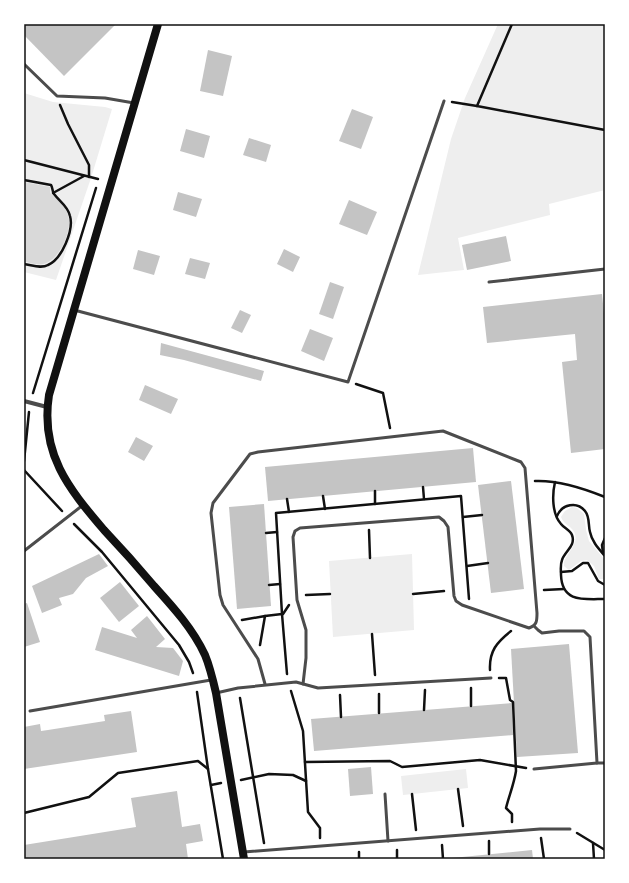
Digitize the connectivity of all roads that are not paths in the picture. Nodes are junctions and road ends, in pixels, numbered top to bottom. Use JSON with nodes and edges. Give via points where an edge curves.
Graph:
{"nodes":[{"id":1,"x":158,"y":24,"type":"edge"},
{"id":2,"x":24,"y":64,"type":"edge"},
{"id":3,"x":444,"y":101,"type":"road end"},
{"id":4,"x":134,"y":103,"type":"junction"},
{"id":5,"x":605,"y":269,"type":"edge"},
{"id":6,"x":489,"y":282,"type":"dead end"},
{"id":7,"x":73,"y":310,"type":"junction"},
{"id":8,"x":24,"y":401,"type":"edge"},
{"id":9,"x":47,"y":406,"type":"junction"},
{"id":10,"x":83,"y":506,"type":"junction"},
{"id":11,"x":24,"y":551,"type":"edge"},
{"id":12,"x":534,"y":626,"type":"junction"},
{"id":13,"x":490,"y":678,"type":"road end"},
{"id":14,"x":213,"y":679,"type":"junction"},
{"id":15,"x":265,"y":684,"type":"junction"},
{"id":16,"x":303,"y":684,"type":"junction"},
{"id":17,"x":216,"y":693,"type":"junction"},
{"id":18,"x":30,"y":711,"type":"dead end"},
{"id":19,"x":597,"y":763,"type":"junction"},
{"id":20,"x":605,"y":763,"type":"edge"},
{"id":21,"x":534,"y":769,"type":"road end"},
{"id":22,"x":385,"y":794,"type":"dead end"},
{"id":23,"x":570,"y":829,"type":"road end"},
{"id":24,"x":388,"y":841,"type":"junction"},
{"id":25,"x":243,"y":856,"type":"edge"}],
"edges":[{"from":1,"to":4,"type":"main road"},
{"from":2,"to":4,"type":"lane","via":[[57,96],[105,98]]},
{"from":3,"to":7,"type":"lane","via":[[348,382]]},
{"from":4,"to":7,"type":"main road"},
{"from":5,"to":6,"type":"lane"},
{"from":7,"to":9,"type":"main road"},
{"from":8,"to":9,"type":"street"},
{"from":9,"to":10,"type":"main road","via":[[47,429],[56,463]]},
{"from":10,"to":11,"type":"lane"},
{"from":10,"to":14,"type":"main road","via":[[182,620],[205,654]]},
{"from":12,"to":15,"type":"lane","via":[[537,621],[526,481],[524,466],[518,459],[446,432],[252,453],[210,510],[223,605],[258,659]]},
{"from":12,"to":16,"type":"lane","via":[[522,626],[456,601],[448,527],[436,516],[300,528],[295,531],[293,537],[297,600],[306,630]]},
{"from":12,"to":19,"type":"lane","via":[[542,633],[584,631],[590,637]]},
{"from":13,"to":16,"type":"lane","via":[[318,688]]},
{"from":14,"to":17,"type":"main road"},
{"from":14,"to":18,"type":"lane"},
{"from":15,"to":16,"type":"lane"},
{"from":15,"to":17,"type":"lane"},
{"from":17,"to":25,"type":"main road"},
{"from":19,"to":20,"type":"lane"},
{"from":19,"to":21,"type":"lane"},
{"from":22,"to":24,"type":"lane"},
{"from":23,"to":24,"type":"lane"},
{"from":24,"to":25,"type":"lane","via":[[265,850]]}]}
